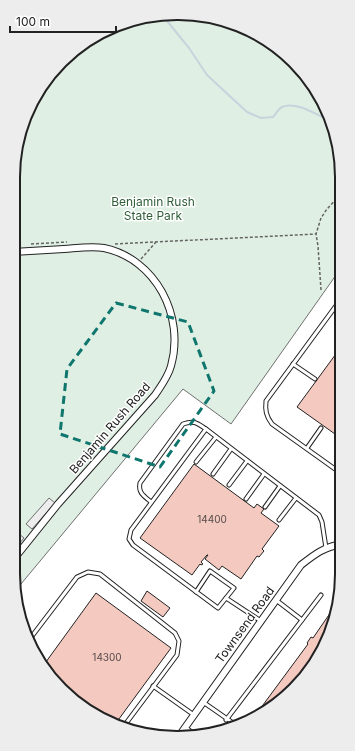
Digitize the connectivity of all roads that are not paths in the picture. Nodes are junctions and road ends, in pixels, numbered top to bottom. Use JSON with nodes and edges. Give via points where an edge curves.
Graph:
{"nodes":[{"id":1,"x":20,"y":252,"type":"edge"},
{"id":2,"x":335,"y":307,"type":"edge"},
{"id":3,"x":293,"y":364,"type":"junction"},
{"id":4,"x":315,"y":379,"type":"dead end"},
{"id":5,"x":321,"y":428,"type":"dead end"},
{"id":6,"x":206,"y":430,"type":"junction"},
{"id":7,"x":216,"y":437,"type":"junction"},
{"id":8,"x":306,"y":448,"type":"junction"},
{"id":9,"x":231,"y":449,"type":"junction"},
{"id":10,"x":247,"y":461,"type":"junction"},
{"id":11,"x":196,"y":462,"type":"dead end"},
{"id":12,"x":335,"y":469,"type":"edge"},
{"id":13,"x":213,"y":474,"type":"dead end"},
{"id":14,"x":264,"y":474,"type":"junction"},
{"id":15,"x":229,"y":485,"type":"dead end"},
{"id":16,"x":280,"y":486,"type":"junction"},
{"id":17,"x":296,"y":498,"type":"junction"},
{"id":18,"x":246,"y":499,"type":"dead end"},
{"id":19,"x":151,"y":502,"type":"junction"},
{"id":20,"x":265,"y":507,"type":"dead end"},
{"id":21,"x":279,"y":520,"type":"dead end"},
{"id":22,"x":335,"y":546,"type":"edge"},
{"id":23,"x":326,"y":548,"type":"junction"},
{"id":24,"x":20,"y":551,"type":"edge"},
{"id":25,"x":196,"y":592,"type":"junction"},
{"id":26,"x":321,"y":595,"type":"dead end"},
{"id":27,"x":226,"y":598,"type":"junction"},
{"id":28,"x":276,"y":600,"type":"junction"},
{"id":29,"x":302,"y":620,"type":"junction"},
{"id":30,"x":261,"y":621,"type":"junction"},
{"id":31,"x":33,"y":635,"type":"edge"},
{"id":32,"x":153,"y":686,"type":"junction"},
{"id":33,"x":203,"y":702,"type":"junction"},
{"id":34,"x":194,"y":715,"type":"junction"},
{"id":35,"x":226,"y":720,"type":"junction"},
{"id":36,"x":230,"y":722,"type":"edge"},
{"id":37,"x":126,"y":723,"type":"edge"},
{"id":38,"x":185,"y":727,"type":"junction"},
{"id":39,"x":182,"y":731,"type":"edge"},
{"id":40,"x":190,"y":731,"type":"edge"}],
"edges":[{"from":1,"to":24,"type":"street","name":"Benjamin Rush Road","via":[[98,248],[119,253],[137,263],[159,286],[173,318],[175,338],[170,367],[155,395],[58,504]]},
{"from":2,"to":3,"type":"lane"},
{"from":3,"to":4,"type":"lane"},
{"from":3,"to":8,"type":"lane","via":[[266,401],[265,408],[272,424]]},
{"from":5,"to":8,"type":"lane"},
{"from":6,"to":7,"type":"lane"},
{"from":6,"to":19,"type":"lane"},
{"from":6,"to":19,"type":"lane","via":[[196,422],[183,424],[140,483],[140,494]]},
{"from":7,"to":9,"type":"lane"},
{"from":7,"to":11,"type":"lane"},
{"from":8,"to":12,"type":"lane"},
{"from":9,"to":10,"type":"lane"},
{"from":9,"to":13,"type":"lane"},
{"from":10,"to":14,"type":"lane"},
{"from":10,"to":15,"type":"lane"},
{"from":14,"to":16,"type":"lane"},
{"from":14,"to":18,"type":"lane"},
{"from":16,"to":17,"type":"lane"},
{"from":16,"to":20,"type":"lane"},
{"from":17,"to":21,"type":"lane"},
{"from":17,"to":23,"type":"lane","via":[[319,515]]},
{"from":19,"to":25,"type":"lane","via":[[130,530],[129,539],[133,545]]},
{"from":22,"to":23,"type":"street","name":"Townsend Road"},
{"from":23,"to":28,"type":"street","name":"Townsend Road","via":[[301,566]]},
{"from":25,"to":27,"type":"lane","via":[[218,608]]},
{"from":25,"to":27,"type":"lane","via":[[210,571],[234,588]]},
{"from":26,"to":29,"type":"lane"},
{"from":27,"to":30,"type":"lane"},
{"from":28,"to":29,"type":"lane"},
{"from":28,"to":30,"type":"street","name":"Townsend Road"},
{"from":29,"to":35,"type":"lane"},
{"from":30,"to":33,"type":"street","name":"Townsend Road"},
{"from":31,"to":32,"type":"lane","via":[[77,577],[88,572],[100,574],[175,633],[179,641],[177,655]]},
{"from":32,"to":34,"type":"lane"},
{"from":32,"to":37,"type":"lane"},
{"from":33,"to":34,"type":"street","name":"Townsend Road"},
{"from":33,"to":35,"type":"lane"},
{"from":34,"to":38,"type":"street","name":"Townsend Road"},
{"from":35,"to":36,"type":"lane"},
{"from":38,"to":39,"type":"street","name":"Townsend Road"},
{"from":38,"to":40,"type":"lane"}]}
